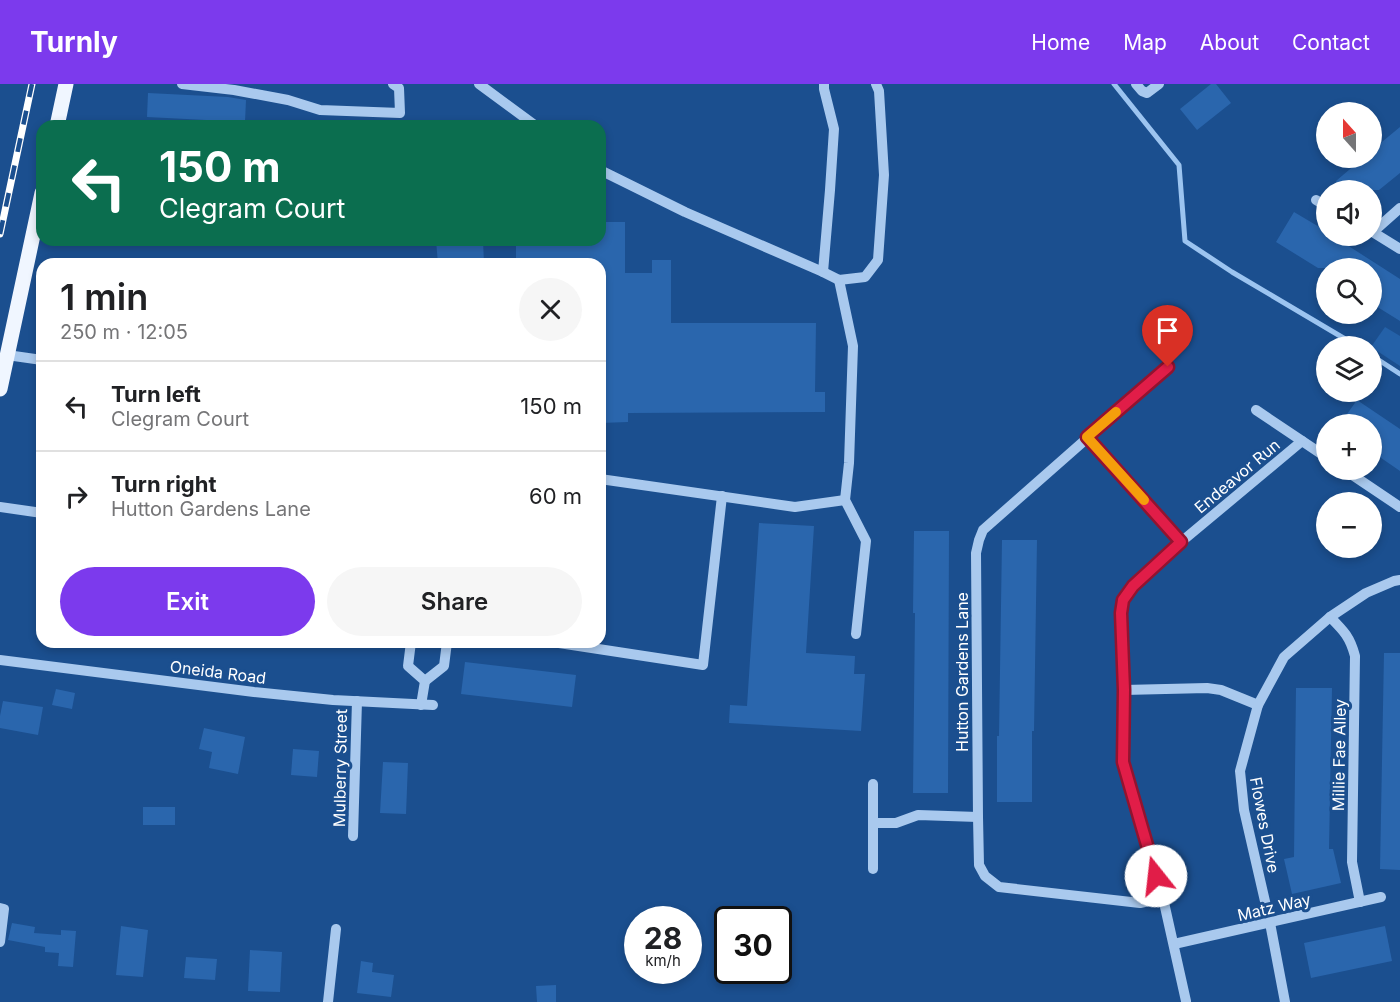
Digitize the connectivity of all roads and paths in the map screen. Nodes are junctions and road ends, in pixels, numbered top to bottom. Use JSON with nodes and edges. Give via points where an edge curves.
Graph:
{"nodes":[{"id":1,"x":66,"y":84,"type":"edge"},
{"id":2,"x":182,"y":84,"type":"edge"},
{"id":3,"x":393,"y":84,"type":"edge"},
{"id":4,"x":479,"y":84,"type":"edge"},
{"id":5,"x":824,"y":84,"type":"edge"},
{"id":6,"x":876,"y":84,"type":"edge"},
{"id":7,"x":1136,"y":84,"type":"edge"},
{"id":8,"x":1159,"y":84,"type":"edge"},
{"id":9,"x":193,"y":85,"type":"edge"},
{"id":10,"x":58,"y":120,"type":"edge"},
{"id":11,"x":528,"y":120,"type":"edge"},
{"id":12,"x":606,"y":173,"type":"edge"},
{"id":13,"x":1400,"y":208,"type":"edge"},
{"id":14,"x":1382,"y":223,"type":"edge"},
{"id":15,"x":36,"y":234,"type":"edge"},
{"id":16,"x":1382,"y":238,"type":"edge"},
{"id":17,"x":1400,"y":249,"type":"edge"},
{"id":18,"x":823,"y":272,"type":"junction"},
{"id":19,"x":840,"y":280,"type":"junction"},
{"id":20,"x":7,"y":355,"type":"junction"},
{"id":21,"x":36,"y":359,"type":"edge"},
{"id":22,"x":1168,"y":367,"type":"dead end"},
{"id":23,"x":0,"y":389,"type":"edge"},
{"id":24,"x":1256,"y":410,"type":"dead end"},
{"id":25,"x":1087,"y":437,"type":"junction"},
{"id":26,"x":1302,"y":441,"type":"junction"},
{"id":27,"x":1316,"y":450,"type":"edge"},
{"id":28,"x":606,"y":480,"type":"edge"},
{"id":29,"x":1360,"y":480,"type":"edge"},
{"id":30,"x":722,"y":496,"type":"junction"},
{"id":31,"x":845,"y":500,"type":"junction"},
{"id":32,"x":0,"y":507,"type":"edge"},
{"id":33,"x":1400,"y":507,"type":"edge"},
{"id":34,"x":36,"y":512,"type":"edge"},
{"id":35,"x":1181,"y":542,"type":"junction"},
{"id":36,"x":1400,"y":580,"type":"edge"},
{"id":37,"x":1330,"y":617,"type":"junction"},
{"id":38,"x":856,"y":634,"type":"dead end"},
{"id":39,"x":410,"y":648,"type":"edge"},
{"id":40,"x":446,"y":648,"type":"edge"},
{"id":41,"x":592,"y":648,"type":"edge"},
{"id":42,"x":0,"y":660,"type":"edge"},
{"id":43,"x":425,"y":681,"type":"junction"},
{"id":44,"x":1124,"y":690,"type":"junction"},
{"id":45,"x":357,"y":701,"type":"junction"},
{"id":46,"x":421,"y":705,"type":"junction"},
{"id":47,"x":433,"y":705,"type":"dead end"},
{"id":48,"x":1258,"y":705,"type":"junction"},
{"id":49,"x":873,"y":784,"type":"dead end"},
{"id":50,"x":978,"y":817,"type":"junction"},
{"id":51,"x":873,"y":823,"type":"junction"},
{"id":52,"x":353,"y":836,"type":"dead end"},
{"id":53,"x":873,"y":869,"type":"dead end"},
{"id":54,"x":1381,"y":897,"type":"dead end"},
{"id":55,"x":1163,"y":898,"type":"junction"},
{"id":56,"x":1360,"y":902,"type":"junction"},
{"id":57,"x":0,"y":908,"type":"edge"},
{"id":58,"x":1270,"y":923,"type":"junction"},
{"id":59,"x":336,"y":929,"type":"dead end"},
{"id":60,"x":0,"y":942,"type":"edge"},
{"id":61,"x":1174,"y":944,"type":"junction"},
{"id":62,"x":1185,"y":1001,"type":"edge"},
{"id":63,"x":328,"y":1002,"type":"edge"},
{"id":64,"x":1285,"y":1002,"type":"edge"}],
"edges":[{"from":1,"to":10,"type":"main road"},
{"from":2,"to":9,"type":"street"},
{"from":3,"to":9,"type":"street","via":[[399,88],[400,113],[320,110],[288,100]]},
{"from":4,"to":11,"type":"street"},
{"from":5,"to":18,"type":"street","via":[[834,129]]},
{"from":6,"to":19,"type":"street","via":[[884,175],[878,260],[865,277]]},
{"from":7,"to":8,"type":"street","via":[[1147,93]]},
{"from":12,"to":18,"type":"street"},
{"from":13,"to":14,"type":"street"},
{"from":15,"to":20,"type":"main road"},
{"from":16,"to":17,"type":"street"},
{"from":18,"to":19,"type":"street"},
{"from":19,"to":31,"type":"street","via":[[853,346]]},
{"from":20,"to":21,"type":"street"},
{"from":20,"to":23,"type":"main road"},
{"from":22,"to":25,"type":"street","name":"Hutton Gardens Lane"},
{"from":24,"to":26,"type":"street"},
{"from":25,"to":35,"type":"street"},
{"from":25,"to":50,"type":"street","name":"Hutton Gardens Lane","via":[[983,530],[979,540]]},
{"from":26,"to":27,"type":"street"},
{"from":26,"to":35,"type":"street","name":"Endeavor Run"},
{"from":28,"to":30,"type":"street"},
{"from":29,"to":33,"type":"street"},
{"from":30,"to":31,"type":"street","via":[[795,507]]},
{"from":30,"to":41,"type":"street","via":[[704,665]]},
{"from":31,"to":38,"type":"street","via":[[866,541]]},
{"from":32,"to":34,"type":"street"},
{"from":35,"to":44,"type":"street","name":"Endeavor Run","via":[[1123,600]]},
{"from":36,"to":37,"type":"street","name":"Flowes Drive","via":[[1366,593]]},
{"from":37,"to":48,"type":"street","name":"Flowes Drive","via":[[1284,657]]},
{"from":37,"to":56,"type":"street","name":"Millie Fae Alley","via":[[1351,642],[1355,657],[1352,862]]},
{"from":39,"to":43,"type":"street","via":[[408,666]]},
{"from":40,"to":43,"type":"street","via":[[444,666]]},
{"from":42,"to":45,"type":"street","name":"Oneida Road"},
{"from":43,"to":46,"type":"street"},
{"from":44,"to":48,"type":"street","via":[[1207,688]]},
{"from":44,"to":55,"type":"street","name":"Endeavor Run","via":[[1123,762]]},
{"from":45,"to":46,"type":"street","name":"Oneida Road"},
{"from":45,"to":52,"type":"street","name":"Mulberry Street"},
{"from":46,"to":47,"type":"street","name":"Oneida Road"},
{"from":48,"to":58,"type":"street","name":"Flowes Drive","via":[[1240,771],[1244,810]]},
{"from":49,"to":51,"type":"street"},
{"from":50,"to":51,"type":"street","via":[[918,815],[896,823]]},
{"from":50,"to":55,"type":"street","name":"Hutton Gardens Lane","via":[[979,865],[999,887],[1140,903]]},
{"from":51,"to":53,"type":"street"},
{"from":54,"to":56,"type":"street","name":"Matz Way"},
{"from":55,"to":61,"type":"street","name":"Endeavor Run"},
{"from":56,"to":58,"type":"street","name":"Matz Way"},
{"from":57,"to":60,"type":"street","via":[[4,909]]},
{"from":58,"to":61,"type":"street","name":"Matz Way"},
{"from":58,"to":64,"type":"street","name":"Flowes Drive"},
{"from":59,"to":63,"type":"street"},
{"from":61,"to":62,"type":"street","name":"Endeavor Run"}]}
